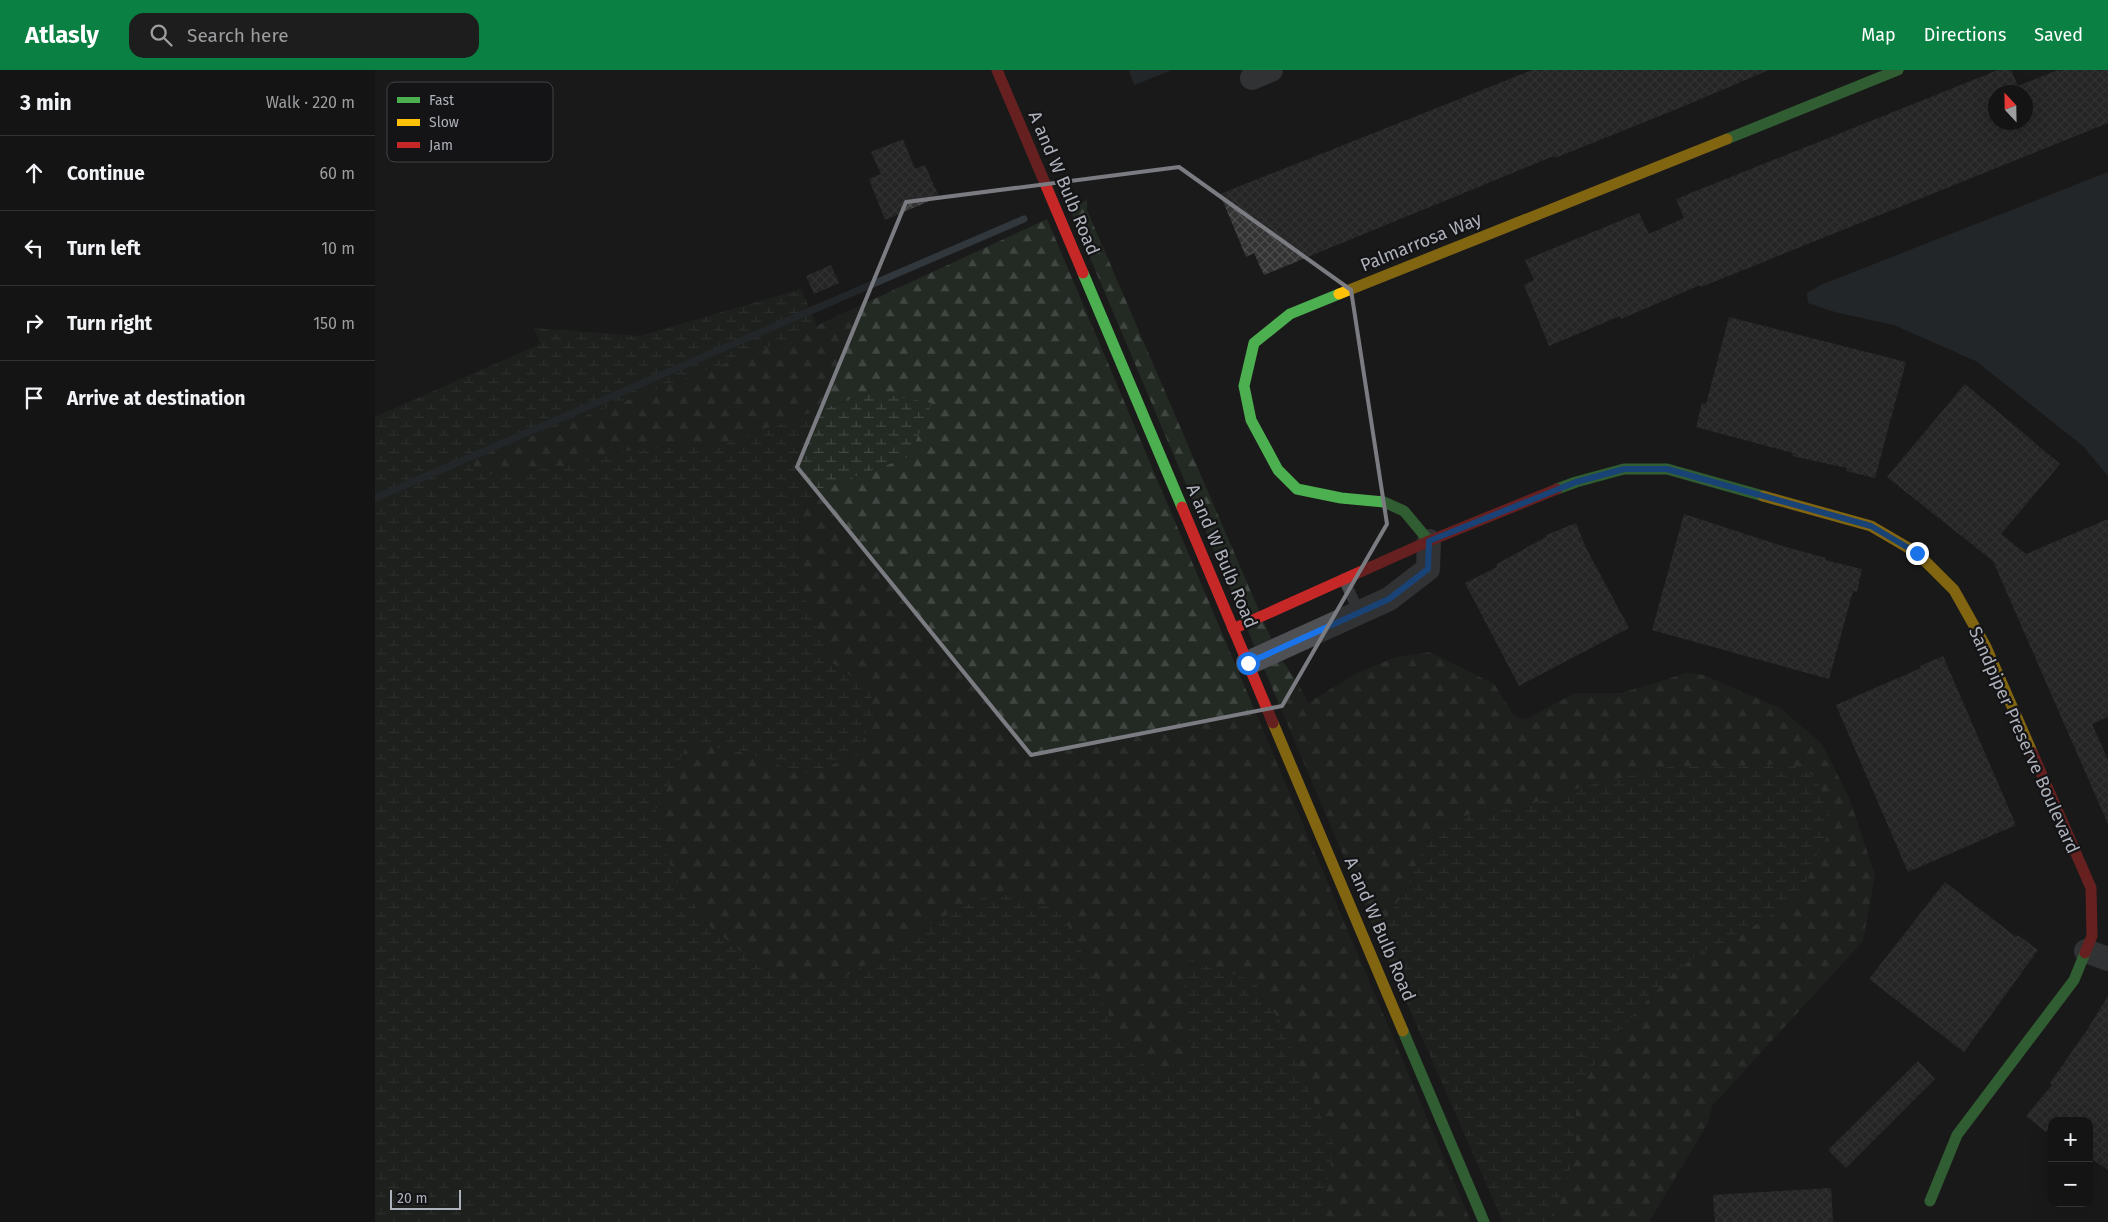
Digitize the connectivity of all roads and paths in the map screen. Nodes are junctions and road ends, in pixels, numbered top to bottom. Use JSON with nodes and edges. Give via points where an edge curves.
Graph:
{"nodes":[{"id":1,"x":997,"y":70,"type":"edge"},
{"id":2,"x":1898,"y":70,"type":"edge"},
{"id":3,"x":1429,"y":541,"type":"junction"},
{"id":4,"x":1344,"y":580,"type":"junction"},
{"id":5,"x":1359,"y":613,"type":"junction"},
{"id":6,"x":1233,"y":629,"type":"junction"},
{"id":7,"x":1248,"y":663,"type":"junction"},
{"id":8,"x":2097,"y":954,"type":"edge"},
{"id":9,"x":1929,"y":1201,"type":"dead end"},
{"id":10,"x":1484,"y":1222,"type":"edge"}],
"edges":[{"from":1,"to":6,"type":"street","name":"A and W Bulb Road"},
{"from":2,"to":3,"type":"street","name":"Palmarrosa Way","via":[[1290,314],[1254,343],[1244,386],[1251,420],[1278,470],[1297,489],[1384,502],[1404,511]]},
{"from":3,"to":4,"type":"street","name":"Sandpiper Preserve Boulevard"},
{"from":3,"to":5,"type":"street","via":[[1428,569],[1389,599]]},
{"from":3,"to":8,"type":"street","name":"Sandpiper Preserve Boulevard","via":[[1576,482],[1624,469],[1667,469],[1871,526],[1917,553],[1954,590],[1986,647],[2091,888],[2092,936]]},
{"from":4,"to":5,"type":"lane"},
{"from":4,"to":6,"type":"street","name":"Sandpiper Preserve Boulevard"},
{"from":5,"to":7,"type":"street"},
{"from":6,"to":7,"type":"street","name":"A and W Bulb Road"},
{"from":7,"to":10,"type":"street","name":"A and W Bulb Road"},
{"from":8,"to":9,"type":"street","name":"Sandpiper Preserve Boulevard","via":[[1957,1135]]}]}
